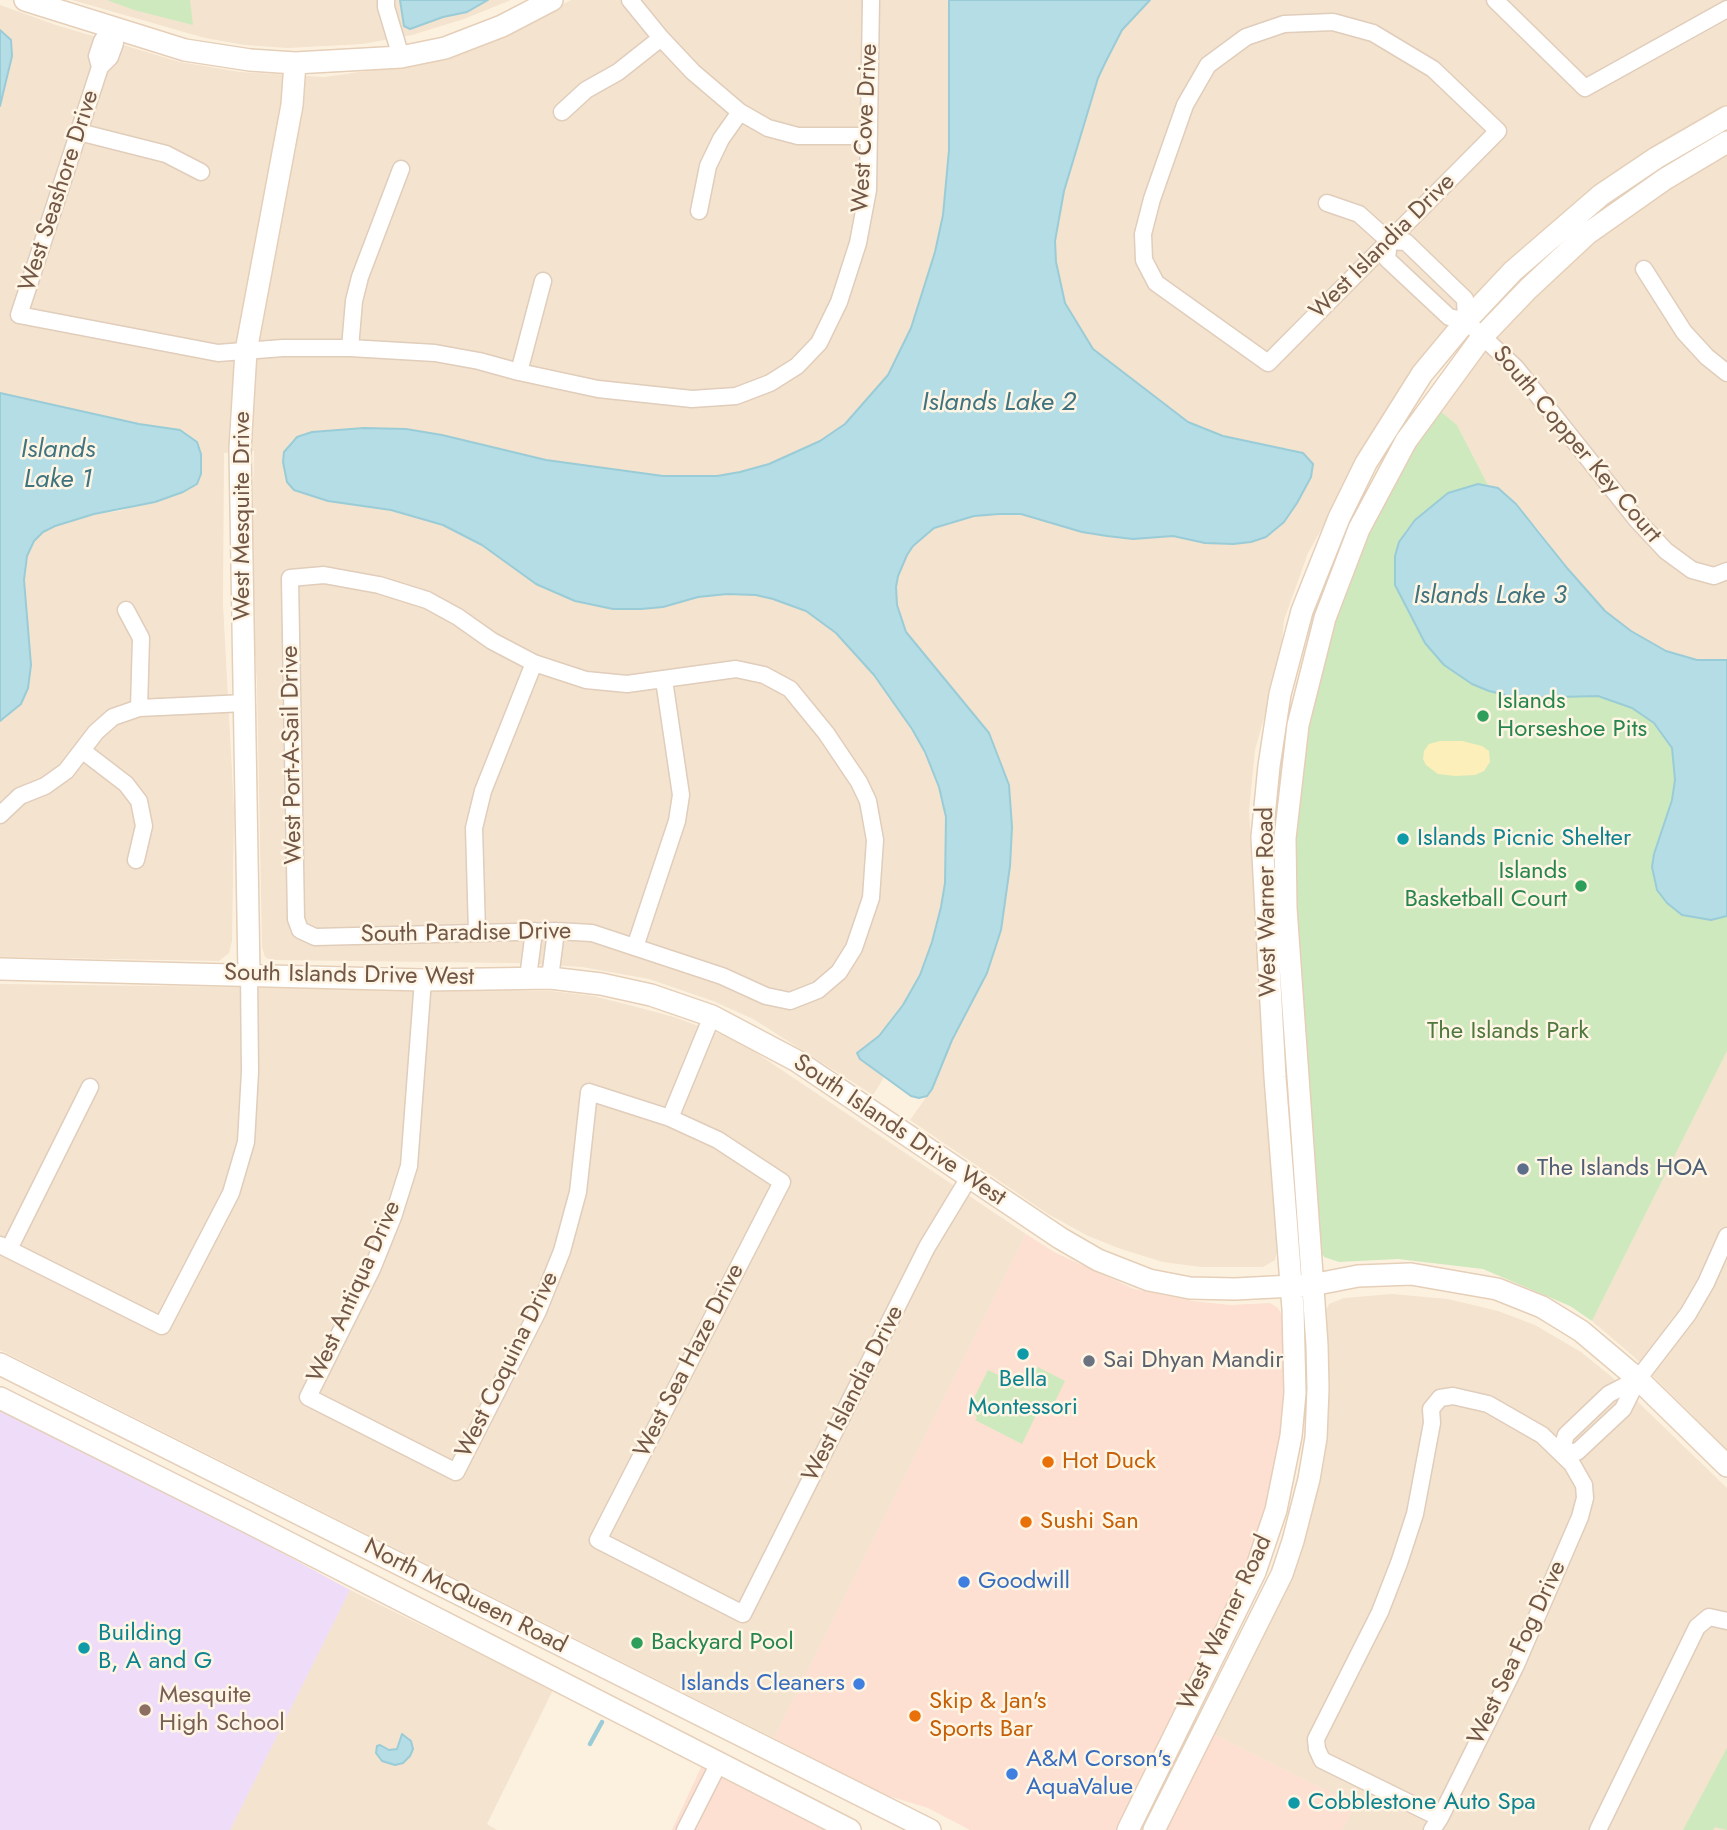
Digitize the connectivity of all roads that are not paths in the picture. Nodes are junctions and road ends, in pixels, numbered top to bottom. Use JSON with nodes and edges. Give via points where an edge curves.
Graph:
{"nodes":[{"id":1,"x":24,"y":0,"type":"edge"},
{"id":2,"x":386,"y":0,"type":"edge"},
{"id":3,"x":552,"y":0,"type":"edge"},
{"id":4,"x":630,"y":0,"type":"edge"},
{"id":5,"x":872,"y":0,"type":"edge"},
{"id":6,"x":1495,"y":0,"type":"edge"},
{"id":7,"x":1727,"y":9,"type":"edge"},
{"id":8,"x":111,"y":28,"type":"junction"},
{"id":9,"x":661,"y":38,"type":"junction"},
{"id":10,"x":401,"y":57,"type":"junction"},
{"id":11,"x":295,"y":63,"type":"junction"},
{"id":12,"x":562,"y":112,"type":"dead end"},
{"id":13,"x":740,"y":112,"type":"junction"},
{"id":14,"x":1727,"y":117,"type":"edge"},
{"id":15,"x":79,"y":132,"type":"junction"},
{"id":16,"x":869,"y":136,"type":"junction"},
{"id":17,"x":1727,"y":142,"type":"edge"},
{"id":18,"x":401,"y":169,"type":"dead end"},
{"id":19,"x":201,"y":172,"type":"dead end"},
{"id":20,"x":1327,"y":203,"type":"dead end"},
{"id":21,"x":699,"y":211,"type":"dead end"},
{"id":22,"x":1389,"y":241,"type":"junction"},
{"id":23,"x":1644,"y":269,"type":"dead end"},
{"id":24,"x":543,"y":281,"type":"dead end"},
{"id":25,"x":19,"y":315,"type":"joint"},
{"id":26,"x":1466,"y":321,"type":"junction"},
{"id":27,"x":1482,"y":337,"type":"junction"},
{"id":28,"x":350,"y":348,"type":"junction"},
{"id":29,"x":246,"y":351,"type":"junction"},
{"id":30,"x":519,"y":372,"type":"junction"},
{"id":31,"x":1727,"y":373,"type":"edge"},
{"id":32,"x":1727,"y":571,"type":"edge"},
{"id":33,"x":126,"y":610,"type":"dead end"},
{"id":34,"x":534,"y":663,"type":"junction"},
{"id":35,"x":664,"y":680,"type":"junction"},
{"id":36,"x":245,"y":703,"type":"junction"},
{"id":37,"x":139,"y":708,"type":"junction"},
{"id":38,"x":83,"y":751,"type":"junction"},
{"id":39,"x":0,"y":815,"type":"edge"},
{"id":40,"x":136,"y":860,"type":"dead end"},
{"id":41,"x":300,"y":930,"type":"joint"},
{"id":42,"x":556,"y":930,"type":"junction"},
{"id":43,"x":534,"y":931,"type":"junction"},
{"id":44,"x":477,"y":932,"type":"junction"},
{"id":45,"x":635,"y":947,"type":"junction"},
{"id":46,"x":0,"y":969,"type":"edge"},
{"id":47,"x":249,"y":974,"type":"junction"},
{"id":48,"x":528,"y":978,"type":"junction"},
{"id":49,"x":550,"y":978,"type":"junction"},
{"id":50,"x":423,"y":979,"type":"junction"},
{"id":51,"x":712,"y":1016,"type":"junction"},
{"id":52,"x":90,"y":1087,"type":"dead end"},
{"id":53,"x":670,"y":1118,"type":"junction"},
{"id":54,"x":970,"y":1176,"type":"junction"},
{"id":55,"x":1727,"y":1236,"type":"edge"},
{"id":56,"x":4,"y":1247,"type":"edge"},
{"id":57,"x":1301,"y":1285,"type":"junction"},
{"id":58,"x":0,"y":1364,"type":"edge"},
{"id":59,"x":1638,"y":1379,"type":"junction"},
{"id":60,"x":0,"y":1398,"type":"edge"},
{"id":61,"x":1561,"y":1451,"type":"junction"},
{"id":62,"x":1727,"y":1466,"type":"edge"},
{"id":63,"x":456,"y":1472,"type":"joint"},
{"id":64,"x":598,"y":1540,"type":"joint"},
{"id":65,"x":1250,"y":1583,"type":"junction"},
{"id":66,"x":1272,"y":1593,"type":"junction"},
{"id":67,"x":1727,"y":1621,"type":"edge"},
{"id":68,"x":734,"y":1732,"type":"junction"},
{"id":69,"x":719,"y":1763,"type":"junction"},
{"id":70,"x":897,"y":1823,"type":"edge"},
{"id":71,"x":1436,"y":1824,"type":"edge"},
{"id":72,"x":685,"y":1830,"type":"edge"},
{"id":73,"x":850,"y":1830,"type":"edge"},
{"id":74,"x":930,"y":1830,"type":"edge"},
{"id":75,"x":1128,"y":1830,"type":"edge"},
{"id":76,"x":1154,"y":1830,"type":"edge"},
{"id":77,"x":1598,"y":1830,"type":"edge"}],
"edges":[{"from":1,"to":8,"type":"main road"},
{"from":2,"to":10,"type":"street"},
{"from":3,"to":10,"type":"main road","via":[[445,48]]},
{"from":4,"to":9,"type":"street"},
{"from":5,"to":16,"type":"street","name":"West Cove Drive"},
{"from":6,"to":7,"type":"street","via":[[1584,88]]},
{"from":8,"to":11,"type":"main road","via":[[185,50]]},
{"from":8,"to":15,"type":"street","name":"West Seashore Drive","via":[[115,43],[100,66]]},
{"from":9,"to":12,"type":"street"},
{"from":9,"to":13,"type":"street"},
{"from":10,"to":11,"type":"main road"},
{"from":11,"to":29,"type":"main road","name":"West Mesquite Drive","via":[[292,105]]},
{"from":13,"to":16,"type":"street","via":[[768,128],[798,136]]},
{"from":13,"to":21,"type":"street","via":[[708,166]]},
{"from":14,"to":26,"type":"main road","name":"West Warner Road","via":[[1601,195],[1513,271]]},
{"from":15,"to":19,"type":"street","via":[[166,154]]},
{"from":15,"to":25,"type":"street","name":"West Seashore Drive"},
{"from":16,"to":30,"type":"street","name":"West Cove Drive","via":[[868,190],[858,243],[839,302],[819,343],[797,366],[736,396],[691,399],[597,389]]},
{"from":17,"to":27,"type":"main road","name":"West Warner Road","via":[[1665,178],[1587,234]]},
{"from":18,"to":28,"type":"street","via":[[360,277]]},
{"from":20,"to":22,"type":"street","name":"South Copper Key Court","via":[[1359,214]]},
{"from":22,"to":22,"type":"street","name":"West Islandia Drive","via":[[1268,363],[1156,283],[1144,260],[1143,234],[1185,105],[1208,65],[1245,37],[1284,24],[1332,22],[1373,33],[1433,69],[1499,131]]},
{"from":22,"to":26,"type":"street","name":"South Copper Key Court","via":[[1387,259],[1449,317]]},
{"from":22,"to":26,"type":"street","name":"South Copper Key Court","via":[[1406,242],[1465,299]]},
{"from":23,"to":31,"type":"street","via":[[1684,332]]},
{"from":24,"to":30,"type":"street"},
{"from":25,"to":29,"type":"street","name":"West Cove Drive","via":[[218,353]]},
{"from":26,"to":27,"type":"street","name":"South Copper Key Court"},
{"from":26,"to":57,"type":"main road","name":"West Warner Road","via":[[1422,374],[1353,487],[1321,559],[1280,694],[1264,813],[1262,867],[1275,1077]]},
{"from":27,"to":32,"type":"street","name":"South Copper Key Court","via":[[1516,368],[1666,551],[1692,570],[1714,576]]},
{"from":27,"to":57,"type":"main road","name":"West Warner Road","via":[[1406,441],[1359,530],[1325,618],[1298,726],[1284,838]]},
{"from":28,"to":29,"type":"street","name":"West Cove Drive"},
{"from":28,"to":30,"type":"street","name":"West Cove Drive","via":[[435,353]]},
{"from":29,"to":36,"type":"main road","name":"West Mesquite Drive","via":[[240,479]]},
{"from":33,"to":37,"type":"street","via":[[141,638]]},
{"from":34,"to":35,"type":"street","via":[[586,680],[627,684]]},
{"from":34,"to":41,"type":"street","name":"West Port-A-Sail Drive","via":[[427,600],[324,575],[290,578],[296,919]]},
{"from":34,"to":44,"type":"street","via":[[483,790],[474,828]]},
{"from":35,"to":45,"type":"street","via":[[681,795],[677,821]]},
{"from":35,"to":45,"type":"street","name":"South Paradise Drive","via":[[736,669],[764,675],[790,688],[826,733],[868,801],[875,840],[871,898],[854,948],[839,972],[818,990],[790,1001]]},
{"from":36,"to":37,"type":"street"},
{"from":36,"to":47,"type":"main road","name":"West Mesquite Drive"},
{"from":37,"to":38,"type":"street","via":[[113,717]]},
{"from":38,"to":39,"type":"street","via":[[66,771],[46,786],[20,796]]},
{"from":38,"to":40,"type":"street","via":[[126,784],[139,802],[144,826]]},
{"from":41,"to":44,"type":"street","name":"South Paradise Drive","via":[[315,937]]},
{"from":42,"to":43,"type":"street","name":"South Paradise Drive"},
{"from":42,"to":45,"type":"street","name":"South Paradise Drive","via":[[592,933]]},
{"from":42,"to":49,"type":"street"},
{"from":43,"to":44,"type":"street","name":"South Paradise Drive"},
{"from":43,"to":48,"type":"street"},
{"from":46,"to":47,"type":"main road","name":"South Islands Drive West"},
{"from":47,"to":50,"type":"main road","name":"South Islands Drive West"},
{"from":47,"to":56,"type":"street","via":[[246,1142],[231,1193],[162,1326]]},
{"from":48,"to":49,"type":"main road","name":"South Islands Drive West"},
{"from":48,"to":50,"type":"main road","name":"South Islands Drive West"},
{"from":49,"to":51,"type":"main road","name":"South Islands Drive West","via":[[651,995]]},
{"from":50,"to":63,"type":"street","name":"West Antiqua Drive","via":[[409,1166],[372,1269],[308,1396]]},
{"from":51,"to":53,"type":"street"},
{"from":51,"to":54,"type":"main road","name":"South Islands Drive West","via":[[797,1061]]},
{"from":52,"to":56,"type":"street"},
{"from":53,"to":63,"type":"street","name":"West Coquina Drive","via":[[589,1092],[578,1192],[562,1251],[538,1311]]},
{"from":53,"to":64,"type":"street","name":"West Sea Haze Drive","via":[[718,1140],[782,1182]]},
{"from":54,"to":57,"type":"main road","name":"South Islands Drive West","via":[[1060,1238],[1149,1280],[1190,1288]]},
{"from":54,"to":64,"type":"street","name":"West Islandia Drive","via":[[927,1247],[744,1614]]},
{"from":55,"to":59,"type":"street","via":[[1688,1314]]},
{"from":57,"to":59,"type":"main road","name":"South Islands Drive West","via":[[1411,1274],[1497,1289],[1542,1307],[1581,1331]]},
{"from":57,"to":65,"type":"main road","name":"West Warner Road","via":[[1291,1436],[1276,1510]]},
{"from":57,"to":66,"type":"main road","name":"West Warner Road","via":[[1318,1389],[1315,1438],[1295,1534]]},
{"from":58,"to":68,"type":"main road","name":"North McQueen Road"},
{"from":59,"to":61,"type":"street","via":[[1609,1394],[1566,1435]]},
{"from":59,"to":62,"type":"main road","name":"South Islands Drive West"},
{"from":60,"to":69,"type":"main road","name":"North McQueen Road"},
{"from":61,"to":71,"type":"street","name":"West Sea Fog Drive","via":[[1584,1485],[1580,1517],[1516,1665]]},
{"from":61,"to":71,"type":"street","via":[[1526,1424],[1488,1404],[1465,1397],[1440,1398],[1431,1409],[1415,1514],[1399,1563],[1380,1612],[1315,1739],[1322,1760]]},
{"from":65,"to":66,"type":"main road"},
{"from":65,"to":75,"type":"main road","name":"West Warner Road"},
{"from":66,"to":76,"type":"main road","name":"West Warner Road"},
{"from":67,"to":77,"type":"street","via":[[1709,1617],[1697,1627]]},
{"from":68,"to":69,"type":"main road"},
{"from":68,"to":70,"type":"main road","name":"North McQueen Road"},
{"from":69,"to":72,"type":"street"},
{"from":69,"to":73,"type":"main road","name":"North McQueen Road"},
{"from":70,"to":74,"type":"main road","name":"North McQueen Road"}]}
